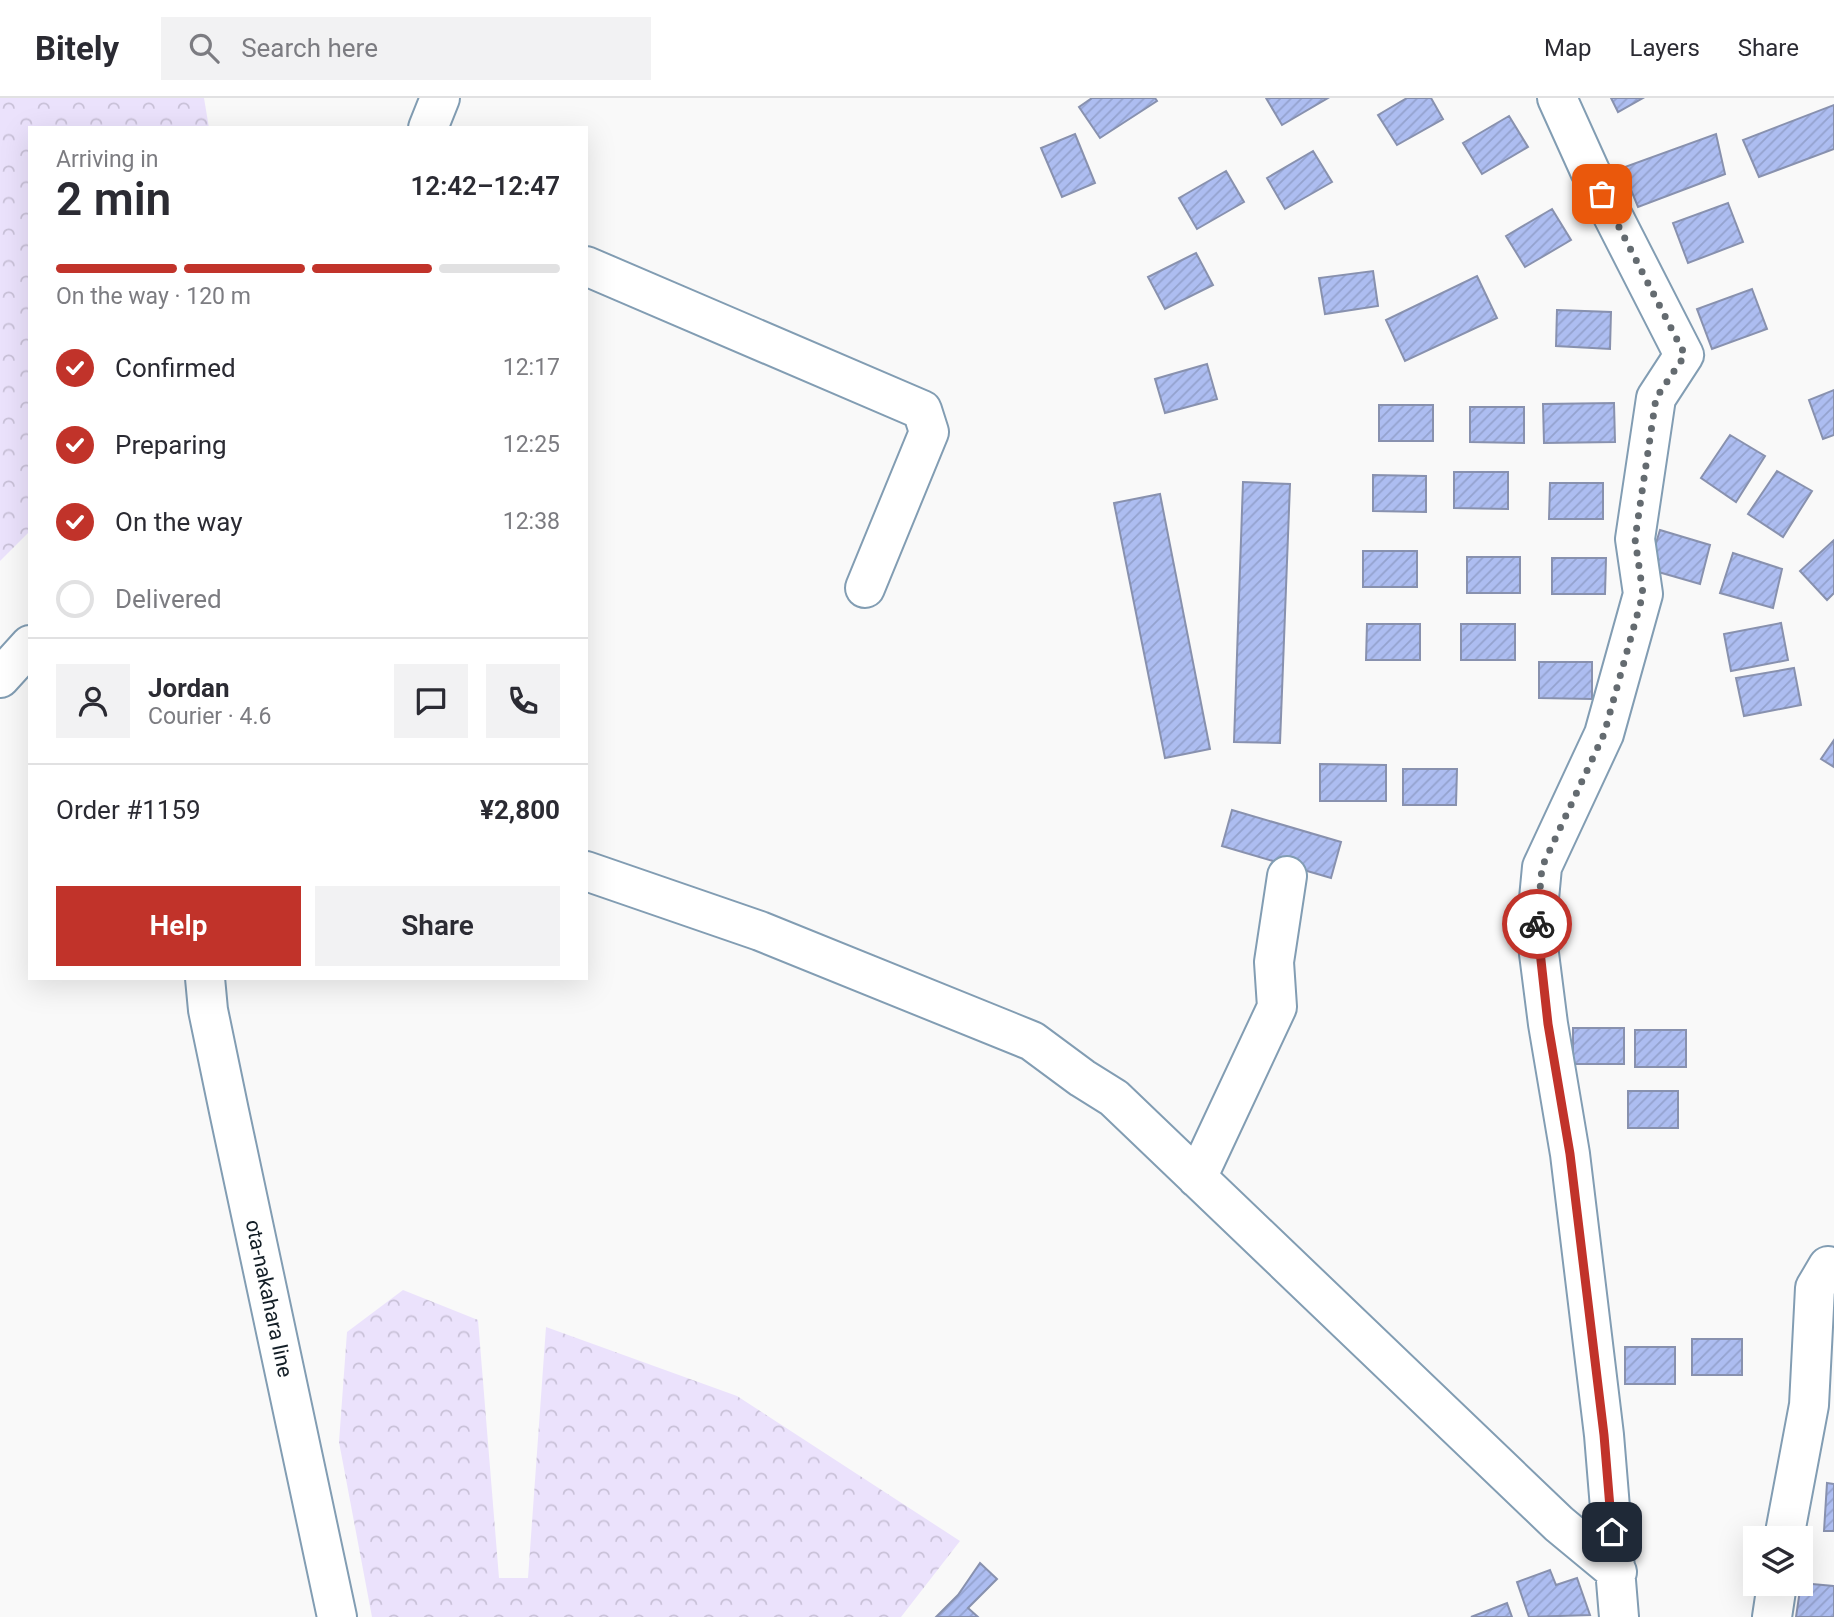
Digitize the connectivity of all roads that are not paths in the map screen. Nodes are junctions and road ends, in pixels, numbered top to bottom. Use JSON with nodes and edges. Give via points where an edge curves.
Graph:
{"nodes":[{"id":1,"x":440,"y":98,"type":"edge"},
{"id":2,"x":1557,"y":98,"type":"edge"},
{"id":3,"x":429,"y":126,"type":"edge"},
{"id":4,"x":588,"y":267,"type":"edge"},
{"id":5,"x":864,"y":588,"type":"dead end"},
{"id":6,"x":28,"y":647,"type":"edge"},
{"id":7,"x":0,"y":678,"type":"edge"},
{"id":8,"x":588,"y":872,"type":"edge"},
{"id":9,"x":1287,"y":876,"type":"dead end"},
{"id":10,"x":205,"y":980,"type":"edge"},
{"id":11,"x":1197,"y":1178,"type":"junction"},
{"id":12,"x":1828,"y":1266,"type":"dead end"},
{"id":13,"x":1786,"y":1526,"type":"edge"},
{"id":14,"x":1617,"y":1572,"type":"junction"},
{"id":15,"x":1775,"y":1596,"type":"edge"},
{"id":16,"x":337,"y":1617,"type":"edge"},
{"id":17,"x":1619,"y":1617,"type":"edge"},
{"id":18,"x":1772,"y":1617,"type":"edge"}],
"edges":[{"from":1,"to":3,"type":"street"},
{"from":2,"to":14,"type":"street","via":[[1685,355],[1656,398],[1635,539],[1643,594],[1604,734],[1542,867],[1536,930],[1570,1154]]},
{"from":4,"to":5,"type":"street","via":[[922,410],[929,432]]},
{"from":6,"to":7,"type":"street"},
{"from":8,"to":11,"type":"street","via":[[760,931],[1032,1041],[1114,1097]]},
{"from":9,"to":11,"type":"street","via":[[1274,962],[1277,1007]]},
{"from":10,"to":16,"type":"street","name":"ota-nakahara line"},
{"from":11,"to":14,"type":"street","via":[[1559,1524]]},
{"from":12,"to":13,"type":"street","via":[[1815,1288],[1810,1405]]},
{"from":14,"to":17,"type":"street"},
{"from":15,"to":18,"type":"street"}]}
